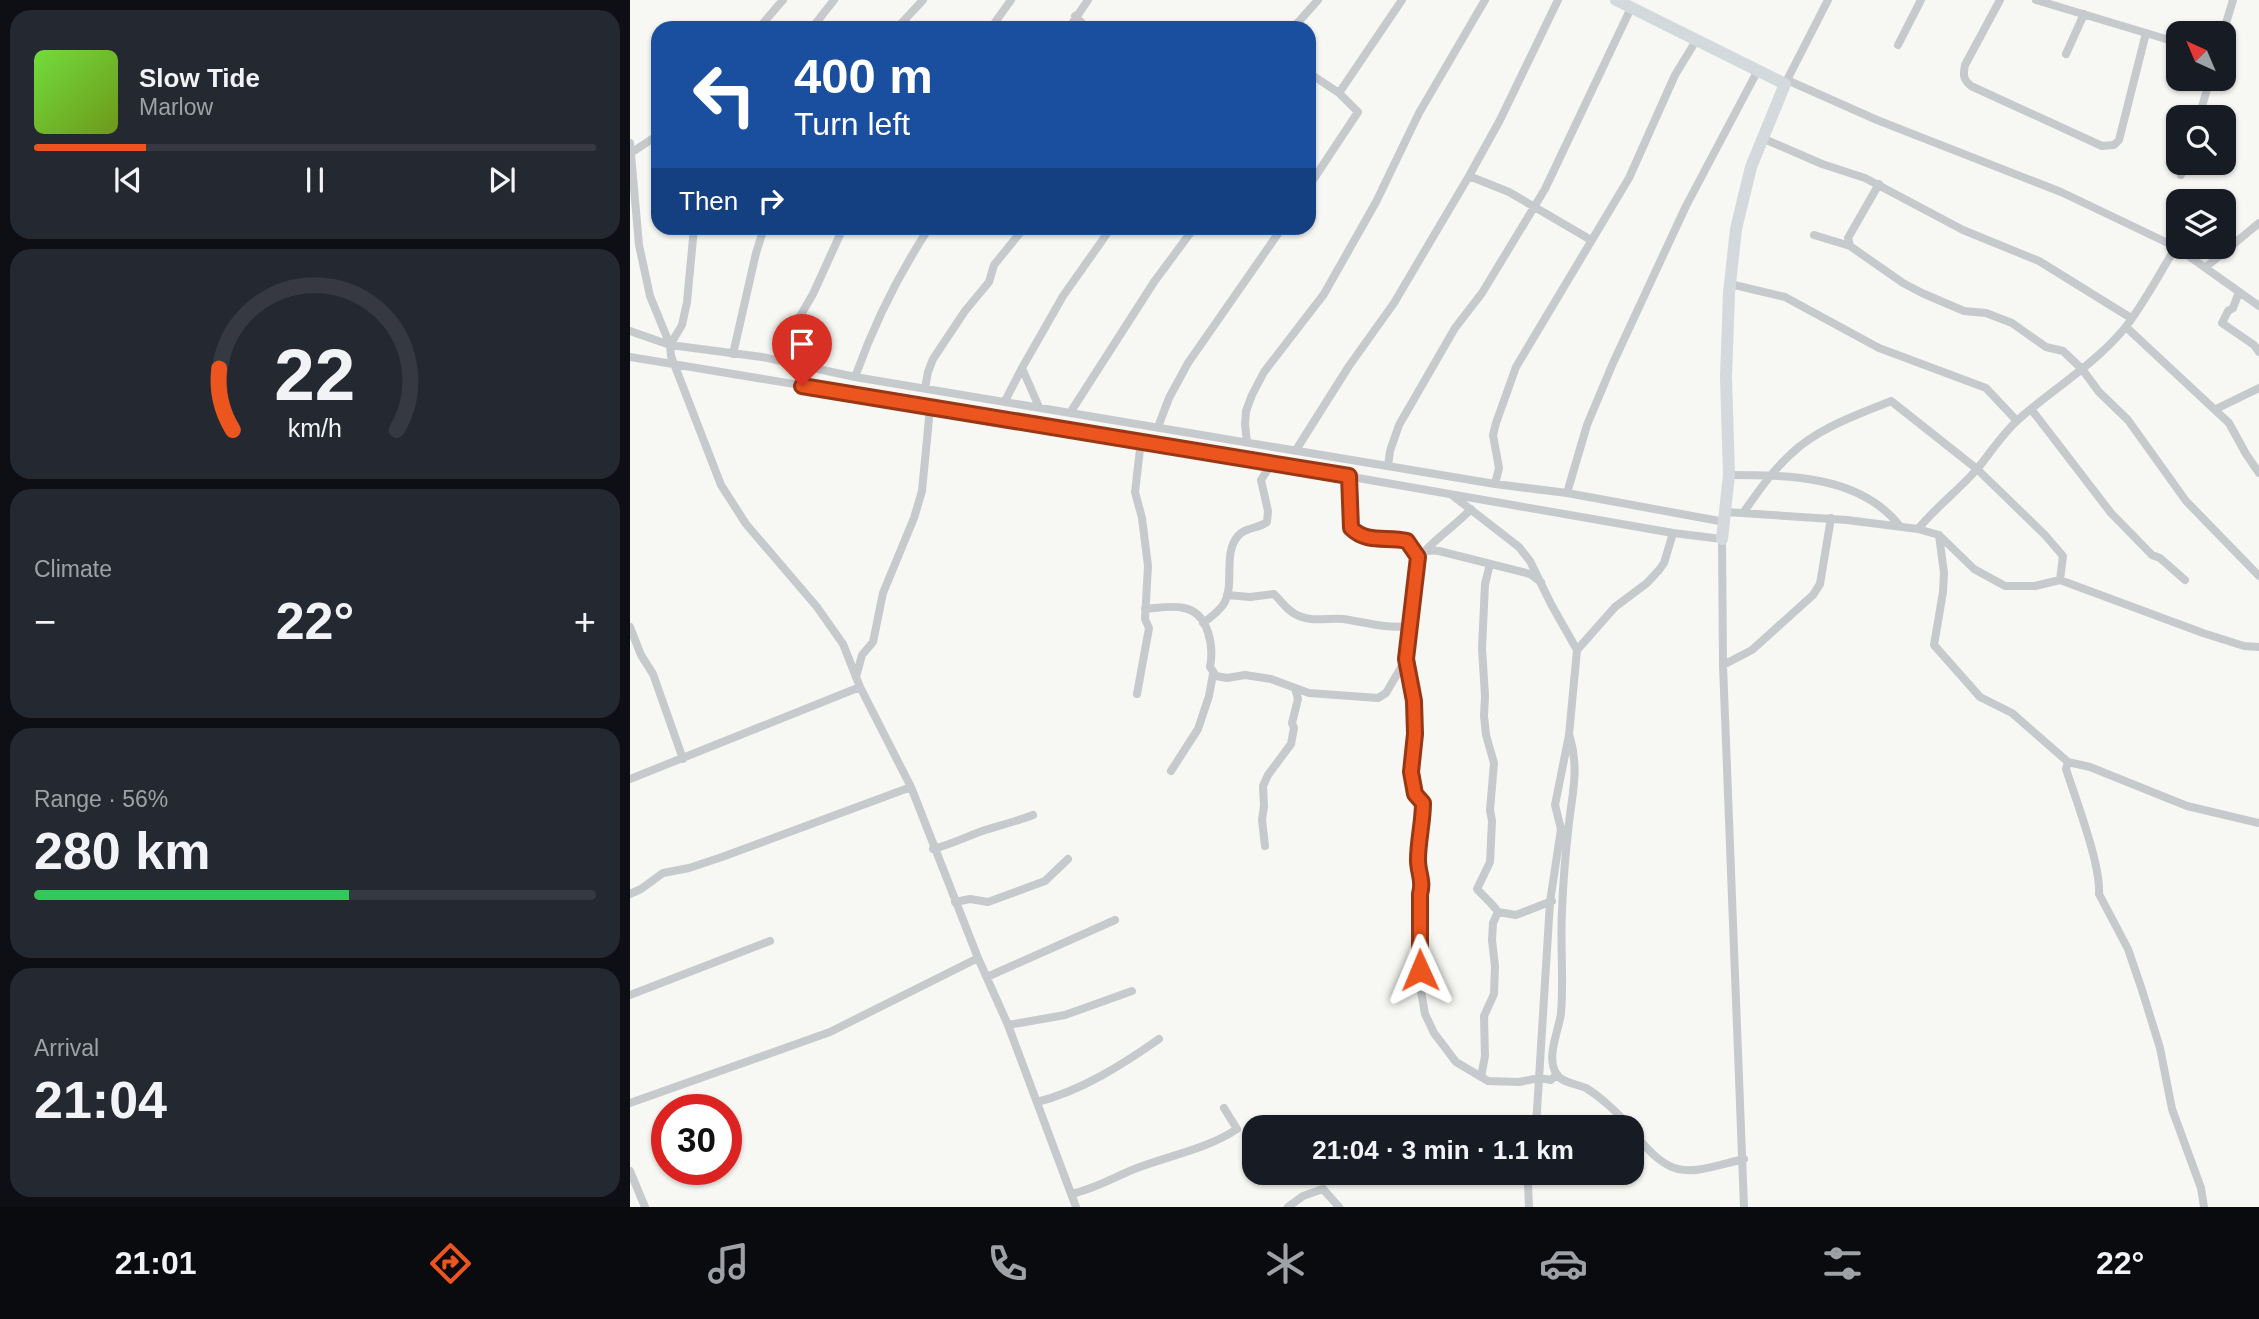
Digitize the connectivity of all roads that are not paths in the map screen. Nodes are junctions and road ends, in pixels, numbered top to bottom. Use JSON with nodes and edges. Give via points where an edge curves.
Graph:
{"nodes":[{"id":1,"x":783,"y":0,"type":"edge"},
{"id":2,"x":834,"y":0,"type":"edge"},
{"id":3,"x":923,"y":0,"type":"edge"},
{"id":4,"x":1011,"y":0,"type":"edge"},
{"id":5,"x":1088,"y":0,"type":"edge"},
{"id":6,"x":1318,"y":0,"type":"edge"},
{"id":7,"x":1402,"y":0,"type":"edge"},
{"id":8,"x":1485,"y":0,"type":"edge"},
{"id":9,"x":1558,"y":0,"type":"edge"},
{"id":10,"x":1616,"y":0,"type":"edge"},
{"id":11,"x":1828,"y":0,"type":"edge"},
{"id":12,"x":1921,"y":0,"type":"edge"},
{"id":13,"x":2000,"y":0,"type":"edge"},
{"id":14,"x":2036,"y":0,"type":"edge"},
{"id":15,"x":2233,"y":0,"type":"edge"},
{"id":16,"x":1631,"y":8,"type":"junction"},
{"id":17,"x":2084,"y":14,"type":"junction"},
{"id":18,"x":1075,"y":16,"type":"junction"},
{"id":19,"x":765,"y":21,"type":"edge"},
{"id":20,"x":818,"y":21,"type":"edge"},
{"id":21,"x":904,"y":21,"type":"edge"},
{"id":22,"x":996,"y":21,"type":"edge"},
{"id":23,"x":1072,"y":21,"type":"edge"},
{"id":24,"x":1080,"y":21,"type":"edge"},
{"id":25,"x":1299,"y":21,"type":"edge"},
{"id":26,"x":2227,"y":21,"type":"edge"},
{"id":27,"x":2146,"y":33,"type":"junction"},
{"id":28,"x":1697,"y":39,"type":"junction"},
{"id":29,"x":2166,"y":39,"type":"edge"},
{"id":30,"x":1898,"y":45,"type":"dead end"},
{"id":31,"x":2066,"y":54,"type":"dead end"},
{"id":32,"x":1758,"y":70,"type":"junction"},
{"id":33,"x":1316,"y":78,"type":"edge"},
{"id":34,"x":1786,"y":82,"type":"junction"},
{"id":35,"x":1339,"y":93,"type":"junction"},
{"id":36,"x":1762,"y":138,"type":"junction"},
{"id":37,"x":651,"y":140,"type":"edge"},
{"id":38,"x":630,"y":142,"type":"edge"},
{"id":39,"x":631,"y":153,"type":"edge"},
{"id":40,"x":1316,"y":175,"type":"edge"},
{"id":41,"x":1469,"y":176,"type":"junction"},
{"id":42,"x":1879,"y":184,"type":"junction"},
{"id":43,"x":1536,"y":207,"type":"junction"},
{"id":44,"x":2259,"y":223,"type":"edge"},
{"id":45,"x":1814,"y":234,"type":"dead end"},
{"id":46,"x":693,"y":235,"type":"edge"},
{"id":47,"x":761,"y":235,"type":"edge"},
{"id":48,"x":840,"y":235,"type":"edge"},
{"id":49,"x":924,"y":235,"type":"edge"},
{"id":50,"x":1018,"y":235,"type":"edge"},
{"id":51,"x":1106,"y":235,"type":"edge"},
{"id":52,"x":1189,"y":235,"type":"edge"},
{"id":53,"x":1277,"y":235,"type":"edge"},
{"id":54,"x":1591,"y":240,"type":"junction"},
{"id":55,"x":2166,"y":242,"type":"edge"},
{"id":56,"x":1850,"y":246,"type":"junction"},
{"id":57,"x":634,"y":247,"type":"edge"},
{"id":58,"x":2168,"y":259,"type":"edge"},
{"id":59,"x":2194,"y":259,"type":"edge"},
{"id":60,"x":2206,"y":267,"type":"junction"},
{"id":61,"x":1730,"y":284,"type":"junction"},
{"id":62,"x":2239,"y":292,"type":"junction"},
{"id":63,"x":2259,"y":306,"type":"edge"},
{"id":64,"x":2131,"y":318,"type":"junction"},
{"id":65,"x":2126,"y":327,"type":"junction"},
{"id":66,"x":630,"y":331,"type":"edge"},
{"id":67,"x":670,"y":345,"type":"junction"},
{"id":68,"x":2259,"y":352,"type":"edge"},
{"id":69,"x":733,"y":354,"type":"junction"},
{"id":70,"x":630,"y":357,"type":"edge"},
{"id":71,"x":675,"y":364,"type":"junction"},
{"id":72,"x":786,"y":364,"type":"junction"},
{"id":73,"x":1022,"y":368,"type":"junction"},
{"id":74,"x":2082,"y":369,"type":"junction"},
{"id":75,"x":855,"y":377,"type":"junction"},
{"id":76,"x":925,"y":388,"type":"junction"},
{"id":77,"x":2259,"y":388,"type":"edge"},
{"id":78,"x":1006,"y":401,"type":"junction"},
{"id":79,"x":1039,"y":407,"type":"junction"},
{"id":80,"x":930,"y":408,"type":"junction"},
{"id":81,"x":2216,"y":409,"type":"junction"},
{"id":82,"x":2031,"y":410,"type":"junction"},
{"id":83,"x":1070,"y":412,"type":"junction"},
{"id":84,"x":2017,"y":421,"type":"junction"},
{"id":85,"x":1158,"y":428,"type":"junction"},
{"id":86,"x":1141,"y":441,"type":"junction"},
{"id":87,"x":1247,"y":442,"type":"junction"},
{"id":88,"x":1296,"y":450,"type":"junction"},
{"id":89,"x":1272,"y":463,"type":"junction"},
{"id":90,"x":1388,"y":466,"type":"junction"},
{"id":91,"x":1977,"y":469,"type":"junction"},
{"id":92,"x":2259,"y":473,"type":"edge"},
{"id":93,"x":1729,"y":475,"type":"junction"},
{"id":94,"x":1770,"y":475,"type":"junction"},
{"id":95,"x":1349,"y":476,"type":"junction"},
{"id":96,"x":1495,"y":484,"type":"junction"},
{"id":97,"x":1567,"y":493,"type":"junction"},
{"id":98,"x":1449,"y":494,"type":"junction"},
{"id":99,"x":1471,"y":509,"type":"junction"},
{"id":100,"x":1743,"y":513,"type":"junction"},
{"id":101,"x":1725,"y":517,"type":"junction"},
{"id":102,"x":1831,"y":518,"type":"junction"},
{"id":103,"x":1899,"y":525,"type":"junction"},
{"id":104,"x":1917,"y":529,"type":"junction"},
{"id":105,"x":1673,"y":533,"type":"junction"},
{"id":106,"x":1939,"y":535,"type":"junction"},
{"id":107,"x":1722,"y":539,"type":"junction"},
{"id":108,"x":1425,"y":551,"type":"junction"},
{"id":109,"x":1418,"y":557,"type":"junction"},
{"id":110,"x":1490,"y":564,"type":"junction"},
{"id":111,"x":2259,"y":576,"type":"edge"},
{"id":112,"x":2060,"y":580,"type":"junction"},
{"id":113,"x":2185,"y":580,"type":"dead end"},
{"id":114,"x":1541,"y":583,"type":"junction"},
{"id":115,"x":1227,"y":595,"type":"junction"},
{"id":116,"x":1146,"y":609,"type":"junction"},
{"id":117,"x":1203,"y":623,"type":"junction"},
{"id":118,"x":1409,"y":626,"type":"junction"},
{"id":119,"x":630,"y":627,"type":"edge"},
{"id":120,"x":2259,"y":647,"type":"edge"},
{"id":121,"x":1577,"y":650,"type":"junction"},
{"id":122,"x":1406,"y":659,"type":"junction"},
{"id":123,"x":1723,"y":665,"type":"junction"},
{"id":124,"x":1213,"y":674,"type":"junction"},
{"id":125,"x":856,"y":677,"type":"junction"},
{"id":126,"x":860,"y":687,"type":"junction"},
{"id":127,"x":1295,"y":688,"type":"junction"},
{"id":128,"x":1137,"y":694,"type":"dead end"},
{"id":129,"x":1569,"y":735,"type":"junction"},
{"id":130,"x":683,"y":759,"type":"junction"},
{"id":131,"x":2068,"y":762,"type":"junction"},
{"id":132,"x":1171,"y":771,"type":"dead end"},
{"id":133,"x":630,"y":779,"type":"edge"},
{"id":134,"x":911,"y":788,"type":"junction"},
{"id":135,"x":1032,"y":815,"type":"dead end"},
{"id":136,"x":2259,"y":823,"type":"edge"},
{"id":137,"x":1265,"y":846,"type":"dead end"},
{"id":138,"x":933,"y":849,"type":"junction"},
{"id":139,"x":1068,"y":859,"type":"dead end"},
{"id":140,"x":630,"y":894,"type":"edge"},
{"id":141,"x":1563,"y":895,"type":"junction"},
{"id":142,"x":955,"y":902,"type":"junction"},
{"id":143,"x":1550,"y":902,"type":"junction"},
{"id":144,"x":1498,"y":912,"type":"junction"},
{"id":145,"x":1115,"y":920,"type":"dead end"},
{"id":146,"x":770,"y":941,"type":"dead end"},
{"id":147,"x":978,"y":958,"type":"junction"},
{"id":148,"x":986,"y":977,"type":"junction"},
{"id":149,"x":1132,"y":991,"type":"dead end"},
{"id":150,"x":630,"y":995,"type":"edge"},
{"id":151,"x":1008,"y":1025,"type":"junction"},
{"id":152,"x":1159,"y":1039,"type":"dead end"},
{"id":153,"x":1557,"y":1074,"type":"junction"},
{"id":154,"x":1481,"y":1077,"type":"junction"},
{"id":155,"x":1539,"y":1078,"type":"junction"},
{"id":156,"x":1037,"y":1102,"type":"junction"},
{"id":157,"x":630,"y":1103,"type":"edge"},
{"id":158,"x":1224,"y":1108,"type":"dead end"},
{"id":159,"x":1537,"y":1115,"type":"edge"},
{"id":160,"x":1616,"y":1115,"type":"edge"},
{"id":161,"x":1644,"y":1144,"type":"edge"},
{"id":162,"x":1744,"y":1159,"type":"junction"},
{"id":163,"x":630,"y":1171,"type":"edge"},
{"id":164,"x":1528,"y":1185,"type":"edge"},
{"id":165,"x":1071,"y":1194,"type":"junction"},
{"id":166,"x":645,"y":1207,"type":"edge"},
{"id":167,"x":1076,"y":1207,"type":"edge"},
{"id":168,"x":1288,"y":1207,"type":"edge"},
{"id":169,"x":1339,"y":1207,"type":"edge"},
{"id":170,"x":1529,"y":1207,"type":"edge"},
{"id":171,"x":1745,"y":1207,"type":"edge"},
{"id":172,"x":2204,"y":1207,"type":"edge"}],
"edges":[{"from":1,"to":19,"type":"street"},
{"from":2,"to":20,"type":"street"},
{"from":3,"to":21,"type":"street"},
{"from":4,"to":22,"type":"street"},
{"from":5,"to":18,"type":"street"},
{"from":6,"to":25,"type":"street"},
{"from":7,"to":35,"type":"street"},
{"from":8,"to":87,"type":"street","via":[[1419,113],[1324,294],[1264,372],[1246,411]]},
{"from":9,"to":41,"type":"street"},
{"from":10,"to":16,"type":"street"},
{"from":11,"to":34,"type":"street"},
{"from":12,"to":30,"type":"street"},
{"from":13,"to":27,"type":"street","via":[[1965,65],[1966,82],[2102,146],[2119,140]]},
{"from":14,"to":17,"type":"street"},
{"from":15,"to":26,"type":"street"},
{"from":16,"to":28,"type":"street"},
{"from":16,"to":43,"type":"street"},
{"from":17,"to":27,"type":"street"},
{"from":17,"to":31,"type":"street"},
{"from":18,"to":23,"type":"street"},
{"from":18,"to":24,"type":"street"},
{"from":27,"to":29,"type":"street"},
{"from":28,"to":32,"type":"street"},
{"from":28,"to":54,"type":"street","via":[[1675,75],[1629,178]]},
{"from":32,"to":34,"type":"street"},
{"from":32,"to":97,"type":"street","via":[[1686,206],[1609,373],[1587,425]]},
{"from":33,"to":35,"type":"street"},
{"from":34,"to":36,"type":"street"},
{"from":34,"to":55,"type":"street","via":[[2061,192]]},
{"from":35,"to":40,"type":"street","via":[[1358,112]]},
{"from":36,"to":42,"type":"street"},
{"from":36,"to":61,"type":"street","via":[[1736,229]]},
{"from":37,"to":39,"type":"street"},
{"from":38,"to":39,"type":"street"},
{"from":39,"to":57,"type":"street"},
{"from":41,"to":43,"type":"street"},
{"from":41,"to":88,"type":"street","via":[[1394,303]]},
{"from":42,"to":56,"type":"street","via":[[1849,238]]},
{"from":42,"to":64,"type":"street","via":[[1963,230],[2039,261]]},
{"from":43,"to":54,"type":"street"},
{"from":43,"to":90,"type":"street","via":[[1455,328],[1399,425]]},
{"from":44,"to":60,"type":"street"},
{"from":45,"to":56,"type":"street"},
{"from":46,"to":67,"type":"street","via":[[682,326]]},
{"from":47,"to":69,"type":"street"},
{"from":48,"to":72,"type":"street","via":[[792,330]]},
{"from":49,"to":75,"type":"street","via":[[886,302]]},
{"from":50,"to":76,"type":"street","via":[[933,359]]},
{"from":51,"to":73,"type":"street","via":[[1063,296]]},
{"from":52,"to":83,"type":"street"},
{"from":53,"to":85,"type":"street","via":[[1188,363]]},
{"from":54,"to":96,"type":"street","via":[[1516,368],[1493,435],[1499,468]]},
{"from":56,"to":74,"type":"street","via":[[1903,283],[1964,311],[2012,323],[2046,347],[2063,351]]},
{"from":57,"to":67,"type":"street"},
{"from":58,"to":64,"type":"street"},
{"from":59,"to":60,"type":"street"},
{"from":60,"to":62,"type":"street"},
{"from":61,"to":84,"type":"street","via":[[1785,297],[1879,348],[1986,388]]},
{"from":61,"to":93,"type":"street","via":[[1726,377]]},
{"from":62,"to":63,"type":"street"},
{"from":62,"to":68,"type":"street","via":[[2222,323]]},
{"from":64,"to":65,"type":"street"},
{"from":65,"to":74,"type":"street"},
{"from":65,"to":81,"type":"street"},
{"from":66,"to":67,"type":"street"},
{"from":67,"to":69,"type":"street"},
{"from":67,"to":71,"type":"street"},
{"from":69,"to":72,"type":"street"},
{"from":70,"to":71,"type":"street"},
{"from":71,"to":80,"type":"street"},
{"from":71,"to":125,"type":"street","via":[[721,485],[746,524],[817,607],[843,645]]},
{"from":72,"to":75,"type":"street"},
{"from":73,"to":78,"type":"street"},
{"from":73,"to":79,"type":"street"},
{"from":74,"to":82,"type":"street"},
{"from":74,"to":111,"type":"street","via":[[2128,419],[2186,500]]},
{"from":75,"to":76,"type":"street"},
{"from":76,"to":78,"type":"street"},
{"from":77,"to":81,"type":"street"},
{"from":78,"to":79,"type":"street"},
{"from":79,"to":83,"type":"street"},
{"from":80,"to":86,"type":"street"},
{"from":80,"to":125,"type":"street","via":[[915,518],[883,593],[873,642]]},
{"from":81,"to":92,"type":"street"},
{"from":82,"to":84,"type":"street"},
{"from":82,"to":113,"type":"street","via":[[2110,513]]},
{"from":83,"to":85,"type":"street"},
{"from":84,"to":91,"type":"street"},
{"from":85,"to":87,"type":"street"},
{"from":86,"to":89,"type":"street"},
{"from":86,"to":116,"type":"street","via":[[1135,492],[1147,566]]},
{"from":87,"to":88,"type":"street"},
{"from":88,"to":90,"type":"street"},
{"from":89,"to":95,"type":"street"},
{"from":89,"to":115,"type":"street","via":[[1261,480],[1267,522],[1247,530],[1234,542]]},
{"from":90,"to":96,"type":"street"},
{"from":91,"to":94,"type":"street","via":[[1891,401],[1803,443]]},
{"from":91,"to":104,"type":"street"},
{"from":91,"to":112,"type":"street","via":[[2061,552]]},
{"from":93,"to":94,"type":"street"},
{"from":93,"to":101,"type":"street"},
{"from":94,"to":100,"type":"street"},
{"from":94,"to":103,"type":"street","via":[[1816,480],[1847,490],[1874,503]]},
{"from":95,"to":98,"type":"street"},
{"from":95,"to":109,"type":"street","via":[[1351,528],[1368,538],[1407,541]]},
{"from":96,"to":97,"type":"street"},
{"from":97,"to":101,"type":"street"},
{"from":98,"to":99,"type":"street"},
{"from":98,"to":105,"type":"street"},
{"from":99,"to":108,"type":"street"},
{"from":99,"to":114,"type":"street","via":[[1519,547]]},
{"from":100,"to":101,"type":"street"},
{"from":100,"to":102,"type":"street"},
{"from":101,"to":107,"type":"street"},
{"from":102,"to":103,"type":"street"},
{"from":102,"to":123,"type":"street","via":[[1820,584],[1813,596],[1752,650]]},
{"from":103,"to":104,"type":"street"},
{"from":104,"to":106,"type":"street"},
{"from":105,"to":107,"type":"street"},
{"from":105,"to":121,"type":"street","via":[[1659,570],[1615,607]]},
{"from":106,"to":112,"type":"street","via":[[1974,569],[2005,586]]},
{"from":106,"to":131,"type":"street","via":[[1943,583],[1934,645],[1980,697],[2012,713]]},
{"from":107,"to":123,"type":"street"},
{"from":108,"to":109,"type":"street"},
{"from":108,"to":110,"type":"street"},
{"from":109,"to":118,"type":"street"},
{"from":110,"to":114,"type":"street","via":[[1530,574]]},
{"from":110,"to":144,"type":"street","via":[[1482,648],[1483,716],[1494,763],[1492,821],[1490,862],[1476,889]]},
{"from":112,"to":120,"type":"street","via":[[2213,637]]},
{"from":114,"to":121,"type":"street"},
{"from":115,"to":117,"type":"street"},
{"from":115,"to":118,"type":"street","via":[[1275,594],[1289,611],[1310,619]]},
{"from":116,"to":117,"type":"street","via":[[1184,608],[1196,613]]},
{"from":116,"to":128,"type":"street","via":[[1149,628]]},
{"from":117,"to":124,"type":"street","via":[[1211,642]]},
{"from":118,"to":122,"type":"street"},
{"from":119,"to":130,"type":"street","via":[[653,674]]},
{"from":121,"to":129,"type":"street"},
{"from":122,"to":127,"type":"street","via":[[1386,693],[1378,698]]},
{"from":122,"to":154,"type":"street","via":[[1414,701],[1411,772],[1415,794],[1423,803],[1418,862],[1423,884],[1419,950],[1425,1014],[1456,1062]]},
{"from":123,"to":162,"type":"street"},
{"from":124,"to":127,"type":"street","via":[[1271,679]]},
{"from":124,"to":132,"type":"street","via":[[1198,729]]},
{"from":125,"to":126,"type":"street"},
{"from":126,"to":130,"type":"street"},
{"from":126,"to":134,"type":"street"},
{"from":127,"to":137,"type":"street","via":[[1298,699],[1291,744],[1263,786]]},
{"from":129,"to":141,"type":"street","via":[[1575,790]]},
{"from":129,"to":143,"type":"street","via":[[1555,805],[1561,829]]},
{"from":130,"to":133,"type":"street"},
{"from":131,"to":136,"type":"street","via":[[2188,806]]},
{"from":131,"to":172,"type":"street","via":[[2066,769],[2093,857],[2099,894],[2128,949],[2142,990],[2172,1110]]},
{"from":134,"to":138,"type":"street"},
{"from":134,"to":140,"type":"street","via":[[690,868],[663,873]]},
{"from":135,"to":138,"type":"street"},
{"from":138,"to":142,"type":"street"},
{"from":139,"to":142,"type":"street","via":[[1045,881],[988,902]]},
{"from":141,"to":143,"type":"street"},
{"from":141,"to":153,"type":"street","via":[[1561,1013],[1553,1051]]},
{"from":142,"to":147,"type":"street"},
{"from":143,"to":144,"type":"street","via":[[1516,915]]},
{"from":143,"to":155,"type":"street"},
{"from":144,"to":154,"type":"street","via":[[1492,940],[1494,995],[1485,1016]]},
{"from":145,"to":148,"type":"street"},
{"from":146,"to":150,"type":"street"},
{"from":147,"to":148,"type":"street"},
{"from":147,"to":157,"type":"street","via":[[830,1032]]},
{"from":148,"to":151,"type":"street"},
{"from":149,"to":151,"type":"street","via":[[1065,1015]]},
{"from":151,"to":156,"type":"street"},
{"from":152,"to":156,"type":"street","via":[[1101,1076]]},
{"from":153,"to":155,"type":"street","via":[[1551,1080]]},
{"from":153,"to":160,"type":"street","via":[[1588,1090]]},
{"from":154,"to":155,"type":"street","via":[[1519,1082]]},
{"from":155,"to":159,"type":"street"},
{"from":156,"to":165,"type":"street"},
{"from":158,"to":165,"type":"street","via":[[1237,1129],[1225,1137]]},
{"from":161,"to":162,"type":"street","via":[[1673,1169],[1692,1171]]},
{"from":162,"to":171,"type":"street"},
{"from":163,"to":166,"type":"street"},
{"from":164,"to":170,"type":"street"},
{"from":165,"to":167,"type":"street"},
{"from":168,"to":169,"type":"street","via":[[1323,1189]]}]}
